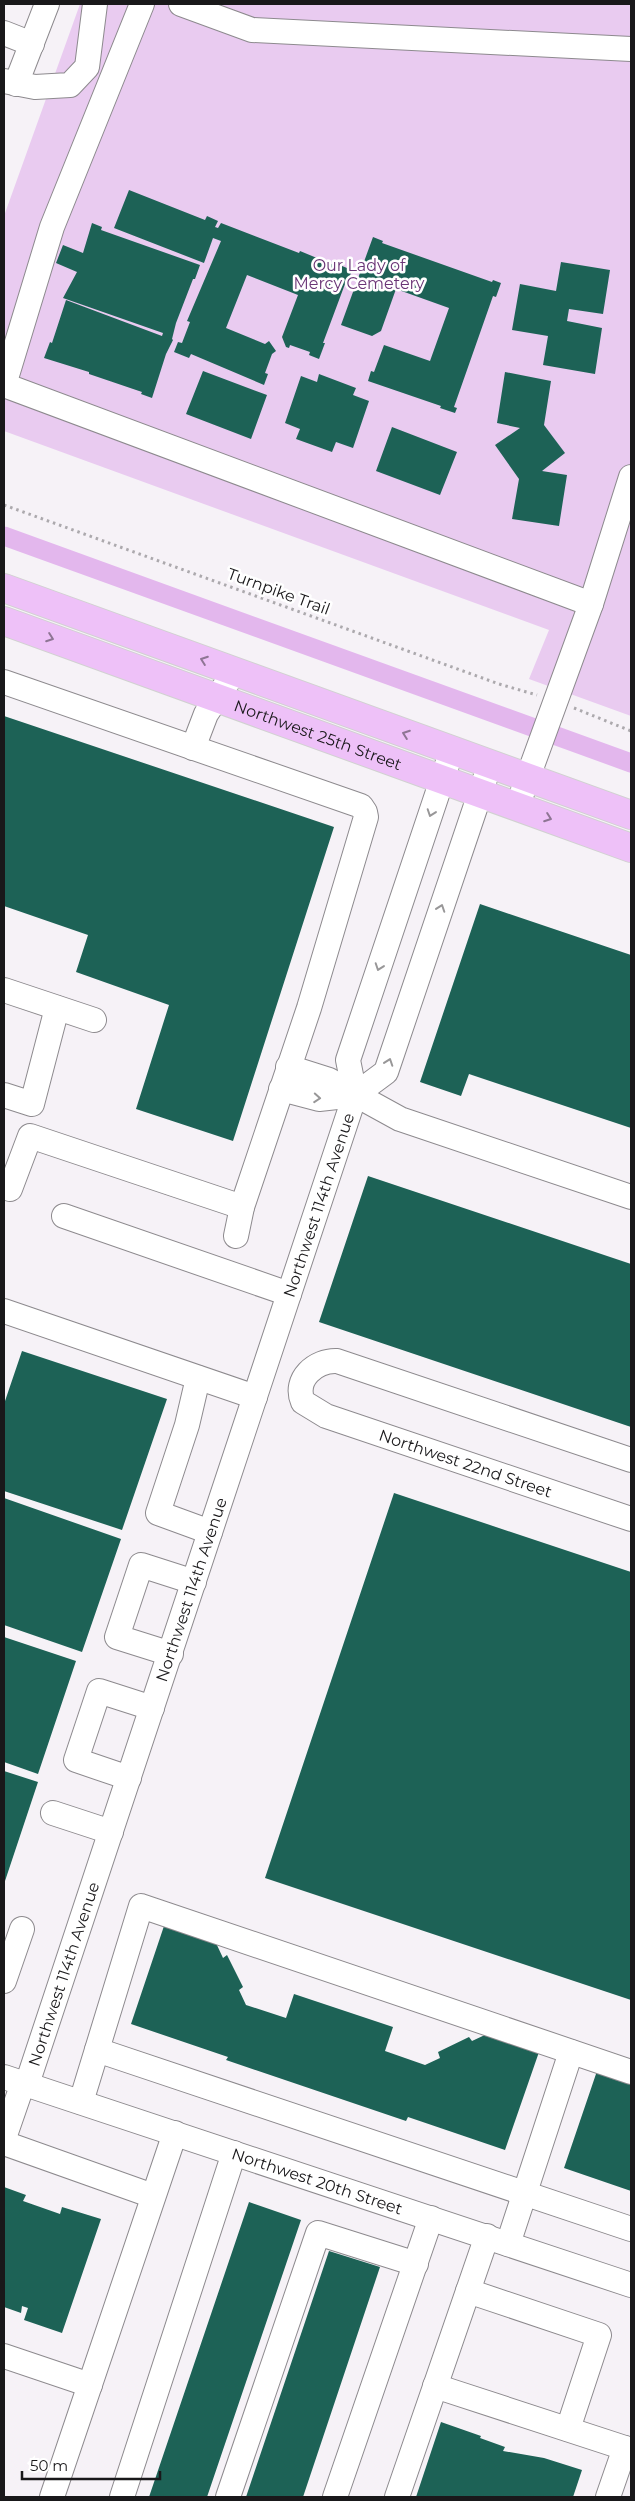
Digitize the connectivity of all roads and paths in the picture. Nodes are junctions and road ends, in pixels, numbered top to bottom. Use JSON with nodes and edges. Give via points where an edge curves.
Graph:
{"nodes":[{"id":1,"x":95,"y":4,"type":"edge"},
{"id":2,"x":142,"y":4,"type":"edge"},
{"id":3,"x":181,"y":4,"type":"edge"},
{"id":4,"x":44,"y":5,"type":"edge"},
{"id":5,"x":4,"y":33,"type":"edge"},
{"id":6,"x":32,"y":44,"type":"junction"},
{"id":7,"x":631,"y":48,"type":"edge"},
{"id":8,"x":10,"y":83,"type":"edge"},
{"id":9,"x":631,"y":477,"type":"edge"},
{"id":10,"x":4,"y":505,"type":"edge"},
{"id":11,"x":4,"y":588,"type":"edge"},
{"id":12,"x":590,"y":604,"type":"junction"},
{"id":13,"x":4,"y":621,"type":"edge"},
{"id":14,"x":235,"y":671,"type":"junction"},
{"id":15,"x":4,"y":682,"type":"edge"},
{"id":16,"x":216,"y":698,"type":"junction"},
{"id":17,"x":552,"y":704,"type":"junction"},
{"id":18,"x":631,"y":731,"type":"edge"},
{"id":19,"x":193,"y":748,"type":"junction"},
{"id":20,"x":452,"y":750,"type":"junction"},
{"id":21,"x":490,"y":764,"type":"junction"},
{"id":22,"x":533,"y":765,"type":"junction"},
{"id":23,"x":442,"y":780,"type":"junction"},
{"id":24,"x":480,"y":793,"type":"junction"},
{"id":25,"x":517,"y":807,"type":"junction"},
{"id":26,"x":631,"y":814,"type":"edge"},
{"id":27,"x":631,"y":848,"type":"edge"},
{"id":28,"x":4,"y":990,"type":"edge"},
{"id":29,"x":57,"y":1008,"type":"junction"},
{"id":30,"x":94,"y":1020,"type":"dead end"},
{"id":31,"x":284,"y":1078,"type":"junction"},
{"id":32,"x":4,"y":1095,"type":"edge"},
{"id":33,"x":355,"y":1095,"type":"junction"},
{"id":34,"x":32,"y":1104,"type":"junction"},
{"id":35,"x":30,"y":1136,"type":"junction"},
{"id":36,"x":4,"y":1188,"type":"edge"},
{"id":37,"x":631,"y":1197,"type":"edge"},
{"id":38,"x":242,"y":1207,"type":"junction"},
{"id":39,"x":64,"y":1216,"type":"dead end"},
{"id":40,"x":236,"y":1236,"type":"dead end"},
{"id":41,"x":289,"y":1294,"type":"junction"},
{"id":42,"x":4,"y":1311,"type":"edge"},
{"id":43,"x":198,"y":1378,"type":"junction"},
{"id":44,"x":255,"y":1397,"type":"junction"},
{"id":45,"x":631,"y":1460,"type":"edge"},
{"id":46,"x":631,"y":1519,"type":"edge"},
{"id":47,"x":210,"y":1532,"type":"junction"},
{"id":48,"x":194,"y":1582,"type":"junction"},
{"id":49,"x":171,"y":1654,"type":"junction"},
{"id":50,"x":152,"y":1708,"type":"junction"},
{"id":51,"x":129,"y":1778,"type":"junction"},
{"id":52,"x":53,"y":1813,"type":"dead end"},
{"id":53,"x":111,"y":1832,"type":"junction"},
{"id":54,"x":22,"y":1929,"type":"dead end"},
{"id":55,"x":4,"y":1981,"type":"edge"},
{"id":56,"x":97,"y":2050,"type":"junction"},
{"id":57,"x":571,"y":2052,"type":"junction"},
{"id":58,"x":631,"y":2072,"type":"edge"},
{"id":59,"x":18,"y":2081,"type":"edge"},
{"id":60,"x":81,"y":2102,"type":"junction"},
{"id":61,"x":174,"y":2133,"type":"junction"},
{"id":62,"x":4,"y":2138,"type":"edge"},
{"id":63,"x":4,"y":2143,"type":"edge"},
{"id":64,"x":234,"y":2153,"type":"junction"},
{"id":65,"x":524,"y":2193,"type":"junction"},
{"id":66,"x":153,"y":2196,"type":"junction"},
{"id":67,"x":431,"y":2218,"type":"junction"},
{"id":68,"x":631,"y":2229,"type":"edge"},
{"id":69,"x":498,"y":2240,"type":"junction"},
{"id":70,"x":416,"y":2264,"type":"junction"},
{"id":71,"x":631,"y":2285,"type":"edge"},
{"id":72,"x":468,"y":2291,"type":"junction"},
{"id":73,"x":4,"y":2356,"type":"edge"},
{"id":74,"x":90,"y":2385,"type":"junction"},
{"id":75,"x":435,"y":2386,"type":"junction"},
{"id":76,"x":568,"y":2429,"type":"junction"},
{"id":77,"x":628,"y":2449,"type":"edge"},
{"id":78,"x":52,"y":2497,"type":"edge"},
{"id":79,"x":122,"y":2497,"type":"edge"},
{"id":80,"x":228,"y":2497,"type":"edge"},
{"id":81,"x":335,"y":2497,"type":"edge"},
{"id":82,"x":397,"y":2497,"type":"edge"},
{"id":83,"x":608,"y":2497,"type":"edge"}],
"edges":[{"from":1,"to":8,"type":"street","via":[[87,67],[70,84],[50,87]]},
{"from":2,"to":12,"type":"street","via":[[52,227],[4,385]]},
{"from":3,"to":7,"type":"street","via":[[252,30]]},
{"from":4,"to":6,"type":"street"},
{"from":5,"to":6,"type":"street"},
{"from":6,"to":8,"type":"street"},
{"from":9,"to":12,"type":"street"},
{"from":10,"to":17,"type":"path","name":"Turnpike Trail"},
{"from":14,"to":11,"type":"main road","name":"Northwest 25th Street","one_way":true},
{"from":12,"to":17,"type":"street"},
{"from":13,"to":16,"type":"main road","name":"Northwest 25th Street","one_way":true},
{"from":14,"to":16,"type":"street"},
{"from":20,"to":14,"type":"main road","name":"Northwest 25th Street","one_way":true},
{"from":15,"to":19,"type":"street"},
{"from":16,"to":19,"type":"street"},
{"from":16,"to":23,"type":"main road","name":"Northwest 25th Street"},
{"from":17,"to":18,"type":"path","name":"Turnpike Trail"},
{"from":17,"to":22,"type":"street"},
{"from":19,"to":31,"type":"street","via":[[360,806],[365,812],[317,979]]},
{"from":20,"to":21,"type":"main road","name":"Northwest 25th Street"},
{"from":20,"to":23,"type":"street","name":"Northwest 114th Avenue"},
{"from":21,"to":22,"type":"main road","name":"Northwest 25th Street"},
{"from":21,"to":24,"type":"street","name":"Northwest 114th Avenue"},
{"from":22,"to":25,"type":"street"},
{"from":22,"to":26,"type":"main road","name":"Northwest 25th Street"},
{"from":23,"to":24,"type":"main road","name":"Northwest 25th Street"},
{"from":23,"to":33,"type":"street","name":"Northwest 114th Avenue","one_way":true,"via":[[348,1060]]},
{"from":24,"to":25,"type":"main road","name":"Northwest 25th Street"},
{"from":33,"to":24,"type":"street","name":"Northwest 114th Avenue","one_way":true,"via":[[386,1072]]},
{"from":25,"to":27,"type":"main road","name":"Northwest 25th Street","one_way":true},
{"from":28,"to":29,"type":"street"},
{"from":29,"to":30,"type":"street"},
{"from":29,"to":34,"type":"street"},
{"from":31,"to":33,"type":"street","via":[[329,1080]]},
{"from":31,"to":38,"type":"street"},
{"from":32,"to":34,"type":"street"},
{"from":33,"to":37,"type":"street","via":[[400,1119]]},
{"from":33,"to":41,"type":"street","name":"Northwest 114th Avenue"},
{"from":34,"to":35,"type":"street","via":[[37,1112]]},
{"from":35,"to":36,"type":"street","via":[[10,1189]]},
{"from":35,"to":38,"type":"street"},
{"from":38,"to":40,"type":"street"},
{"from":39,"to":41,"type":"street"},
{"from":41,"to":44,"type":"street","name":"Northwest 114th Avenue"},
{"from":42,"to":43,"type":"street"},
{"from":43,"to":44,"type":"street"},
{"from":43,"to":47,"type":"street","via":[[187,1425],[158,1514]]},
{"from":44,"to":47,"type":"street","name":"Northwest 114th Avenue"},
{"from":45,"to":46,"type":"street","name":"Northwest 22nd Street","via":[[337,1361],[320,1365],[306,1375],[301,1389],[303,1402],[311,1409],[342,1422]]},
{"from":47,"to":48,"type":"street","name":"Northwest 114th Avenue"},
{"from":48,"to":49,"type":"street","name":"Northwest 114th Avenue"},
{"from":48,"to":49,"type":"street","via":[[140,1565],[117,1637]]},
{"from":49,"to":50,"type":"street","name":"Northwest 114th Avenue"},
{"from":50,"to":51,"type":"street","name":"Northwest 114th Avenue"},
{"from":50,"to":51,"type":"street","via":[[99,1691],[78,1751],[76,1760]]},
{"from":51,"to":53,"type":"street","name":"Northwest 114th Avenue"},
{"from":52,"to":53,"type":"street"},
{"from":53,"to":59,"type":"street","name":"Northwest 114th Avenue"},
{"from":54,"to":55,"type":"street"},
{"from":56,"to":57,"type":"street","via":[[141,1906]]},
{"from":56,"to":60,"type":"street"},
{"from":56,"to":65,"type":"street"},
{"from":57,"to":58,"type":"street"},
{"from":57,"to":65,"type":"street"},
{"from":59,"to":60,"type":"street","name":"Northwest 20th Street"},
{"from":59,"to":62,"type":"street","name":"Northwest 114th Avenue"},
{"from":60,"to":61,"type":"street","name":"Northwest 20th Street"},
{"from":61,"to":64,"type":"street","name":"Northwest 20th Street"},
{"from":61,"to":66,"type":"street"},
{"from":63,"to":66,"type":"street"},
{"from":64,"to":67,"type":"street","name":"Northwest 20th Street"},
{"from":64,"to":79,"type":"street"},
{"from":65,"to":68,"type":"street"},
{"from":65,"to":69,"type":"street"},
{"from":66,"to":74,"type":"street"},
{"from":67,"to":69,"type":"street","name":"Northwest 20th Street"},
{"from":67,"to":70,"type":"street"},
{"from":69,"to":71,"type":"street","name":"Northwest 20th Street"},
{"from":69,"to":72,"type":"street"},
{"from":70,"to":80,"type":"street","via":[[318,2234]]},
{"from":70,"to":81,"type":"street"},
{"from":72,"to":75,"type":"street"},
{"from":72,"to":76,"type":"street","via":[[599,2335]]},
{"from":73,"to":74,"type":"street"},
{"from":74,"to":78,"type":"street"},
{"from":75,"to":76,"type":"street"},
{"from":75,"to":82,"type":"street"},
{"from":76,"to":77,"type":"street"},
{"from":77,"to":83,"type":"street"}]}
